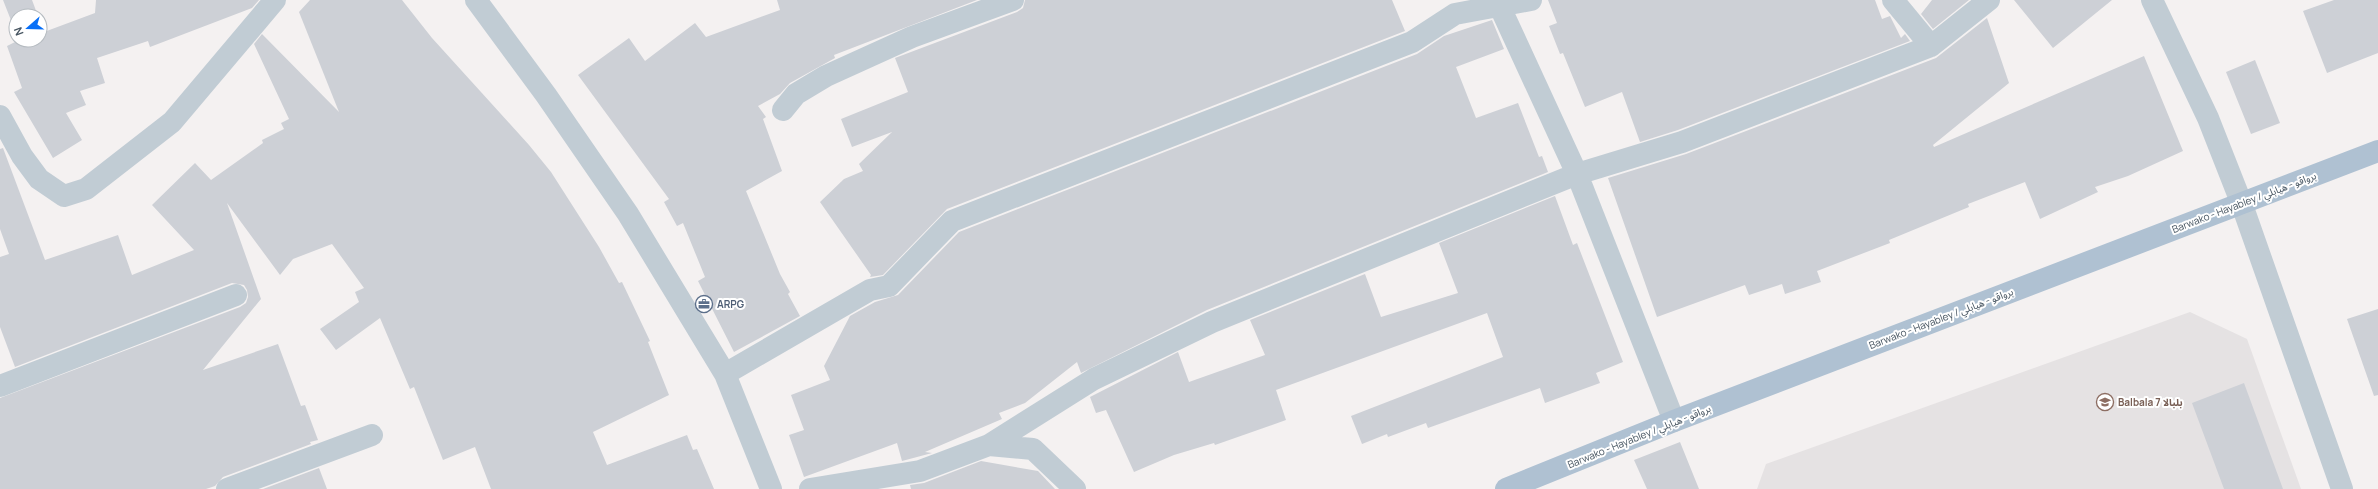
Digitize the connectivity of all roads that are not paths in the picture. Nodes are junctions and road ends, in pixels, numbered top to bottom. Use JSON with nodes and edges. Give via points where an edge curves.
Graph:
{"nodes":[{"id":1,"x":275,"y":0,"type":"edge"},
{"id":2,"x":476,"y":0,"type":"edge"},
{"id":3,"x":1013,"y":0,"type":"edge"},
{"id":4,"x":1529,"y":0,"type":"edge"},
{"id":5,"x":1893,"y":0,"type":"edge"},
{"id":6,"x":1989,"y":0,"type":"edge"},
{"id":7,"x":2152,"y":0,"type":"edge"},
{"id":8,"x":1450,"y":7,"type":"edge"},
{"id":9,"x":1500,"y":7,"type":"junction"},
{"id":10,"x":1931,"y":46,"type":"junction"},
{"id":11,"x":783,"y":110,"type":"dead end"},
{"id":12,"x":0,"y":116,"type":"edge"},
{"id":13,"x":2378,"y":151,"type":"edge"},
{"id":14,"x":1577,"y":174,"type":"junction"},
{"id":15,"x":2241,"y":202,"type":"junction"},
{"id":16,"x":236,"y":295,"type":"dead end"},
{"id":17,"x":725,"y":374,"type":"junction"},
{"id":18,"x":0,"y":386,"type":"edge"},
{"id":19,"x":1674,"y":422,"type":"junction"},
{"id":20,"x":372,"y":435,"type":"dead end"},
{"id":21,"x":989,"y":445,"type":"junction"},
{"id":22,"x":1539,"y":483,"type":"edge"},
{"id":23,"x":227,"y":489,"type":"edge"},
{"id":24,"x":771,"y":489,"type":"edge"},
{"id":25,"x":810,"y":489,"type":"edge"},
{"id":26,"x":1074,"y":489,"type":"edge"},
{"id":27,"x":1506,"y":489,"type":"edge"},
{"id":28,"x":2342,"y":489,"type":"edge"}],
"edges":[{"from":1,"to":12,"type":"street","via":[[172,122],[86,189],[64,196],[39,179],[22,156]]},
{"from":2,"to":17,"type":"street","via":[[546,95],[628,214]]},
{"from":3,"to":11,"type":"street","via":[[912,37],[826,76],[796,94]]},
{"from":4,"to":9,"type":"street"},
{"from":5,"to":10,"type":"street"},
{"from":6,"to":10,"type":"street"},
{"from":7,"to":15,"type":"street","via":[[2208,118]]},
{"from":8,"to":9,"type":"street"},
{"from":8,"to":17,"type":"street","via":[[1412,42],[952,220],[889,286],[870,290]]},
{"from":9,"to":14,"type":"street"},
{"from":10,"to":14,"type":"street","via":[[1682,142]]},
{"from":13,"to":15,"type":"main road","name":"Barwako - Hayabley / برواقو - هيابلي"},
{"from":14,"to":19,"type":"street"},
{"from":14,"to":21,"type":"street","via":[[1212,322],[1094,379]]},
{"from":15,"to":19,"type":"main road","name":"Barwako - Hayabley / برواقو - هيابلي"},
{"from":15,"to":28,"type":"street"},
{"from":16,"to":18,"type":"street"},
{"from":17,"to":24,"type":"street"},
{"from":19,"to":22,"type":"main road","name":"Barwako - Hayabley / برواقو - هيابلي"},
{"from":20,"to":23,"type":"street"},
{"from":21,"to":25,"type":"street","via":[[920,471]]},
{"from":21,"to":26,"type":"street","via":[[1033,448]]},
{"from":22,"to":27,"type":"main road","name":"Barwako - Hayabley / برواقو - هيابلي"}]}
